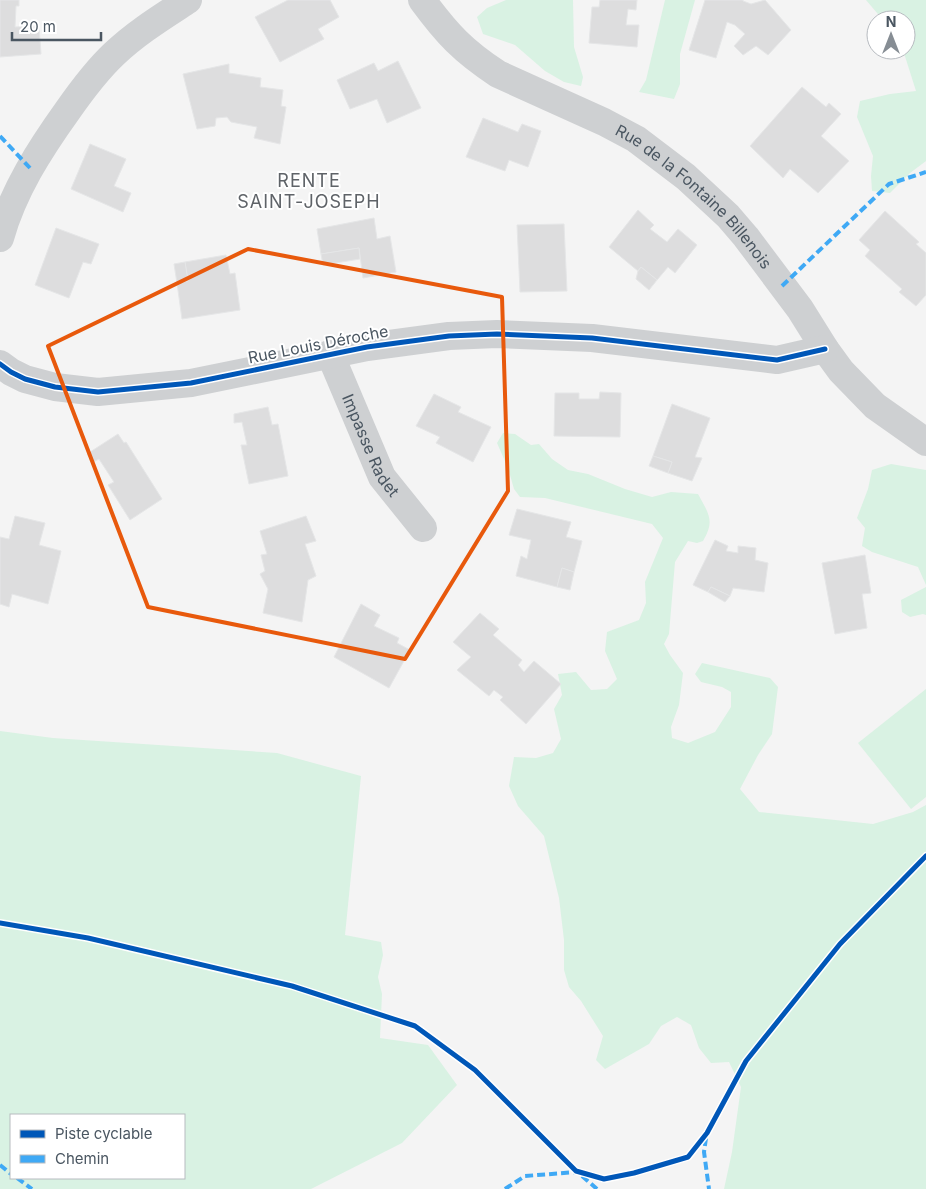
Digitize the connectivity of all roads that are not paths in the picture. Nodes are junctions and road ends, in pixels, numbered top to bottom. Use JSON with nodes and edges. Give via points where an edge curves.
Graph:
{"nodes":[{"id":1,"x":188,"y":0,"type":"edge"},
{"id":2,"x":422,"y":0,"type":"edge"},
{"id":3,"x":0,"y":238,"type":"edge"},
{"id":4,"x":825,"y":350,"type":"junction"},
{"id":5,"x":330,"y":354,"type":"junction"},
{"id":6,"x":0,"y":364,"type":"edge"},
{"id":7,"x":926,"y":442,"type":"edge"},
{"id":8,"x":423,"y":528,"type":"dead end"}],
"edges":[{"from":1,"to":3,"type":"street","via":[[138,33],[92,76],[30,168]]},
{"from":2,"to":4,"type":"street","name":"Rue de la Fontaine Billenois","via":[[444,30],[468,54],[498,74],[636,139],[686,178],[746,237],[800,309]]},
{"from":4,"to":5,"type":"street","name":"Rue Louis Déroche","via":[[777,360],[592,338],[497,334],[440,337]]},
{"from":4,"to":7,"type":"street","name":"Rue de la Fontaine Billenois","via":[[875,406]]},
{"from":5,"to":6,"type":"street","name":"Rue Louis Déroche","via":[[191,383],[98,392],[55,387],[25,379]]},
{"from":5,"to":8,"type":"street","name":"Impasse Radet","via":[[382,477]]}]}
